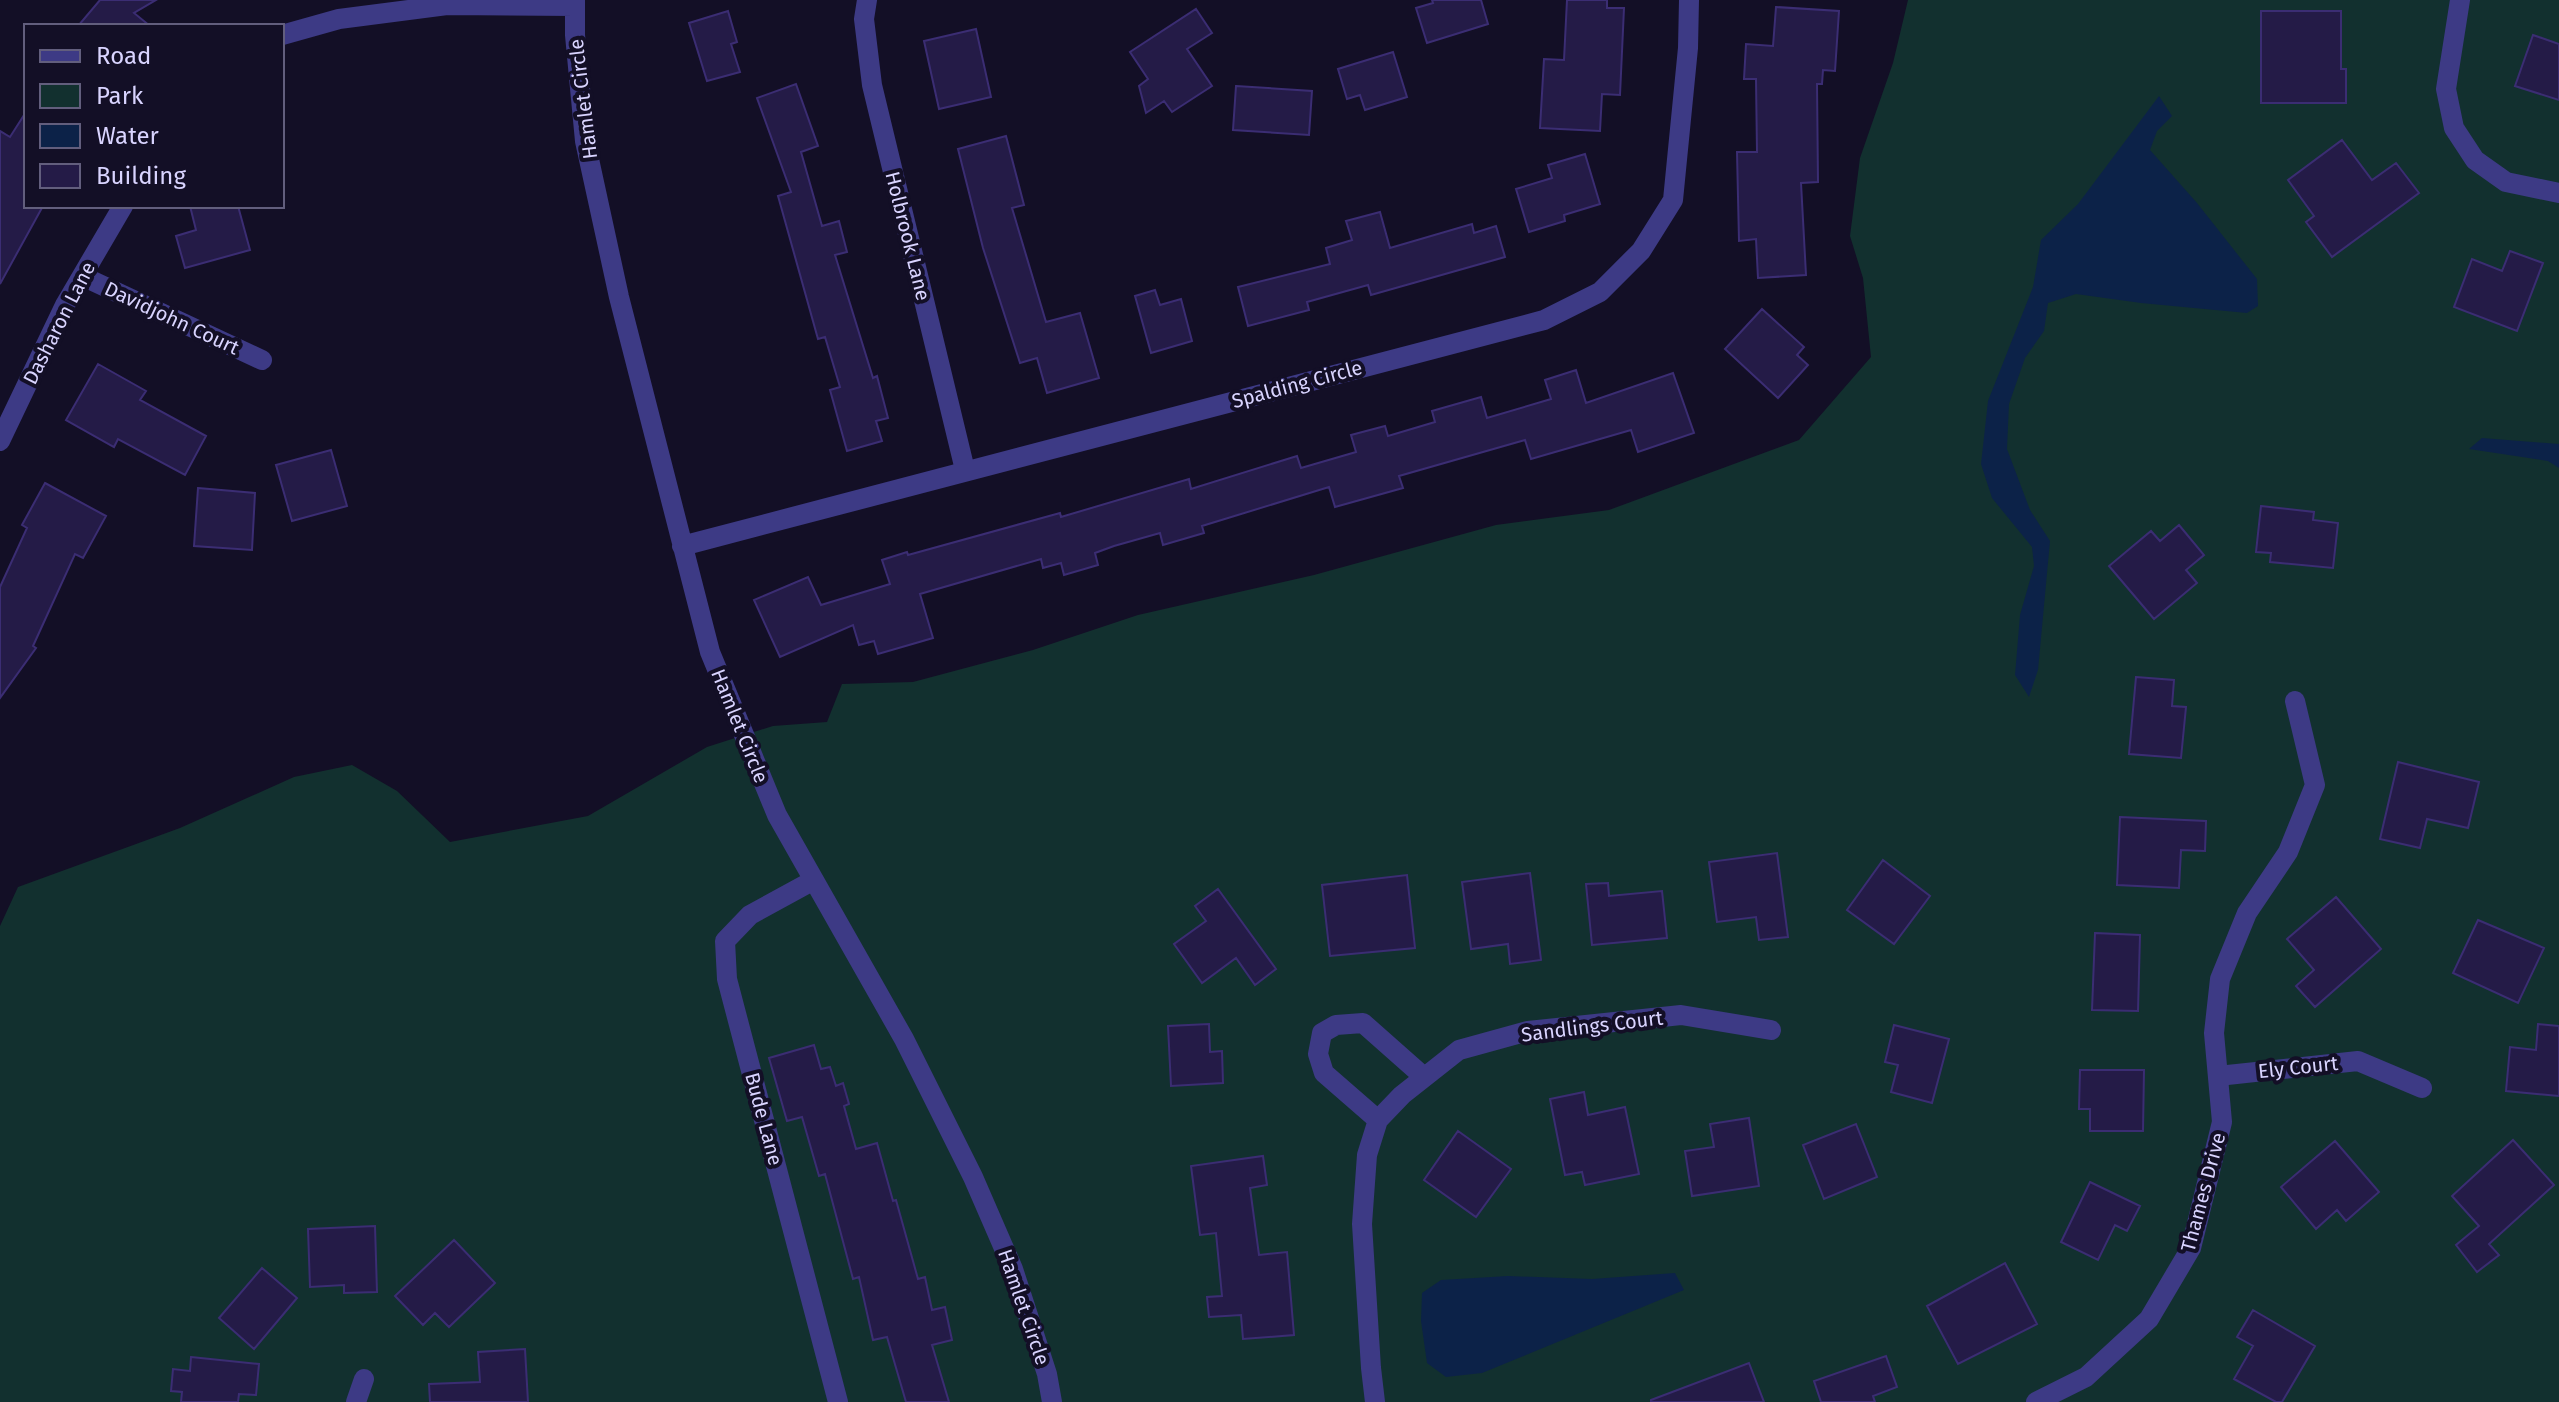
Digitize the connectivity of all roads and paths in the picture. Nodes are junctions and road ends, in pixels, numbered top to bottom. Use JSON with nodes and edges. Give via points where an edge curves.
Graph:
{"nodes":[{"id":1,"x":867,"y":0,"type":"edge"},
{"id":2,"x":1689,"y":0,"type":"edge"},
{"id":3,"x":2460,"y":0,"type":"edge"},
{"id":4,"x":575,"y":3,"type":"edge"},
{"id":5,"x":284,"y":34,"type":"edge"},
{"id":6,"x":2559,"y":193,"type":"edge"},
{"id":7,"x":122,"y":208,"type":"edge"},
{"id":8,"x":82,"y":276,"type":"junction"},
{"id":9,"x":262,"y":360,"type":"dead end"},
{"id":10,"x":0,"y":441,"type":"edge"},
{"id":11,"x":965,"y":470,"type":"junction"},
{"id":12,"x":682,"y":546,"type":"junction"},
{"id":13,"x":2295,"y":701,"type":"dead end"},
{"id":14,"x":814,"y":880,"type":"junction"},
{"id":15,"x":1771,"y":1030,"type":"dead end"},
{"id":16,"x":2218,"y":1076,"type":"junction"},
{"id":17,"x":1424,"y":1077,"type":"junction"},
{"id":18,"x":2422,"y":1088,"type":"dead end"},
{"id":19,"x":1378,"y":1120,"type":"junction"},
{"id":20,"x":364,"y":1379,"type":"dead end"},
{"id":21,"x":356,"y":1402,"type":"edge"},
{"id":22,"x":838,"y":1402,"type":"edge"},
{"id":23,"x":1052,"y":1402,"type":"edge"},
{"id":24,"x":1375,"y":1402,"type":"edge"},
{"id":25,"x":2036,"y":1402,"type":"edge"}],
"edges":[{"from":1,"to":11,"type":"street","name":"Holbrook Lane","via":[[864,19],[872,85]]},
{"from":2,"to":11,"type":"street","name":"Spalding Circle","via":[[1673,200],[1641,251],[1600,292],[1544,320]]},
{"from":3,"to":6,"type":"street","via":[[2446,89],[2454,128],[2475,160],[2506,182]]},
{"from":4,"to":5,"type":"street","via":[[447,5],[339,19]]},
{"from":4,"to":12,"type":"street","name":"Hamlet Circle","via":[[585,141]]},
{"from":7,"to":8,"type":"street","name":"Dasharon Lane"},
{"from":8,"to":9,"type":"street","name":"Davidjohn Court"},
{"from":8,"to":10,"type":"street","name":"Dasharon Lane"},
{"from":11,"to":12,"type":"street","name":"Spalding Circle"},
{"from":12,"to":14,"type":"street","name":"Hamlet Circle","via":[[710,652],[777,815]]},
{"from":13,"to":16,"type":"street","name":"Thames Drive","via":[[2315,785],[2288,852],[2247,913],[2220,979],[2214,1033]]},
{"from":14,"to":22,"type":"street","name":"Bude Lane","via":[[750,915],[725,941],[727,979]]},
{"from":14,"to":23,"type":"street","name":"Hamlet Circle","via":[[904,1039],[973,1177],[1013,1269]]},
{"from":15,"to":17,"type":"street","name":"Sandlings Court","via":[[1681,1015],[1528,1031],[1459,1050]]},
{"from":16,"to":18,"type":"street","name":"Ely Court","via":[[2358,1061]]},
{"from":16,"to":25,"type":"street","name":"Thames Drive","via":[[2222,1122],[2191,1248],[2149,1319],[2086,1377]]},
{"from":17,"to":19,"type":"street","name":"Sandlings Court"},
{"from":17,"to":19,"type":"street","via":[[1363,1023],[1336,1025],[1322,1033],[1318,1054],[1324,1073]]},
{"from":19,"to":24,"type":"street","name":"Sandlings Court","via":[[1367,1155],[1362,1224]]},
{"from":20,"to":21,"type":"street"}]}
